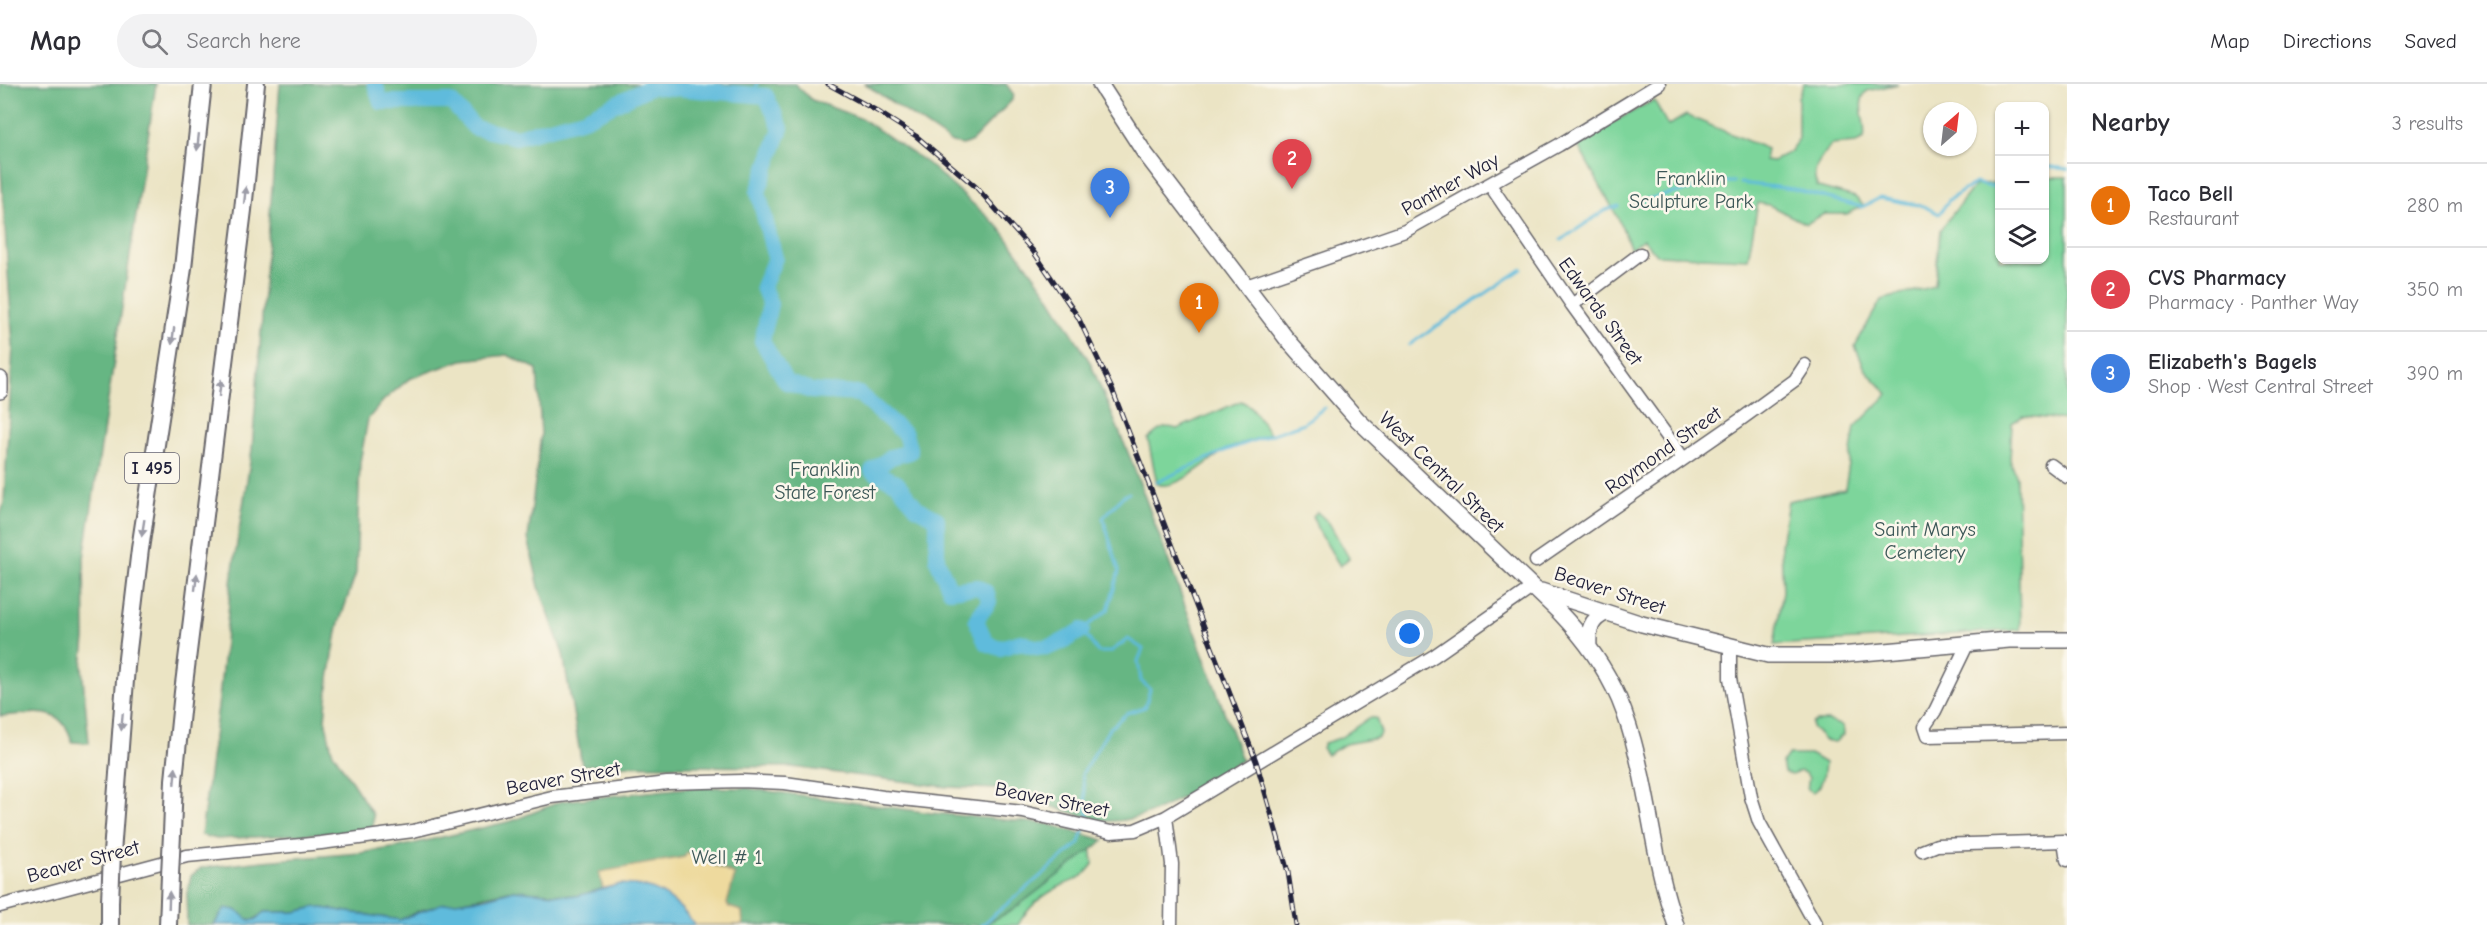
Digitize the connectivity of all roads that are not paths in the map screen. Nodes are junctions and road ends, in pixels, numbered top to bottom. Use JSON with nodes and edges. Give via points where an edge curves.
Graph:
{"nodes":[{"id":1,"x":203,"y":84,"type":"edge"},
{"id":2,"x":256,"y":84,"type":"edge"},
{"id":3,"x":1100,"y":84,"type":"edge"},
{"id":4,"x":1659,"y":84,"type":"edge"},
{"id":5,"x":1490,"y":185,"type":"junction"},
{"id":6,"x":1640,"y":254,"type":"dead end"},
{"id":7,"x":1246,"y":286,"type":"junction"},
{"id":8,"x":1572,"y":305,"type":"junction"},
{"id":9,"x":1805,"y":364,"type":"dead end"},
{"id":10,"x":0,"y":379,"type":"edge"},
{"id":11,"x":0,"y":391,"type":"edge"},
{"id":12,"x":1683,"y":458,"type":"junction"},
{"id":13,"x":2051,"y":465,"type":"dead end"},
{"id":14,"x":2067,"y":477,"type":"edge"},
{"id":15,"x":1536,"y":561,"type":"dead end"},
{"id":16,"x":1533,"y":587,"type":"junction"},
{"id":17,"x":1606,"y":614,"type":"junction"},
{"id":18,"x":2067,"y":640,"type":"edge"},
{"id":19,"x":1967,"y":645,"type":"junction"},
{"id":20,"x":1589,"y":647,"type":"junction"},
{"id":21,"x":1730,"y":647,"type":"junction"},
{"id":22,"x":2067,"y":734,"type":"edge"},
{"id":23,"x":1166,"y":817,"type":"junction"},
{"id":24,"x":2066,"y":836,"type":"edge"},
{"id":25,"x":1922,"y":851,"type":"dead end"},
{"id":26,"x":2067,"y":860,"type":"edge"},
{"id":27,"x":0,"y":906,"type":"edge"},
{"id":28,"x":110,"y":925,"type":"edge"},
{"id":29,"x":168,"y":925,"type":"edge"},
{"id":30,"x":1171,"y":925,"type":"edge"},
{"id":31,"x":1676,"y":925,"type":"edge"},
{"id":32,"x":1816,"y":925,"type":"edge"}],
"edges":[{"from":1,"to":28,"type":"highway","number":"I 495","one_way":true,"bridge":true,"via":[[183,268],[126,667]]},
{"from":29,"to":2,"type":"highway","number":"I 495","one_way":true,"bridge":true,"via":[[174,780],[183,692]]},
{"from":3,"to":7,"type":"main road","name":"West Central Street","via":[[1144,152]]},
{"from":4,"to":5,"type":"street","name":"Panther Way"},
{"from":5,"to":7,"type":"street","name":"Panther Way","via":[[1393,237]]},
{"from":5,"to":8,"type":"street","name":"Edwards Street"},
{"from":6,"to":8,"type":"street"},
{"from":7,"to":16,"type":"main road","name":"West Central Street","via":[[1358,420]]},
{"from":8,"to":12,"type":"street","name":"Edwards Street"},
{"from":9,"to":12,"type":"street","name":"Raymond Street","via":[[1795,380]]},
{"from":10,"to":11,"type":"main road"},
{"from":12,"to":15,"type":"street","name":"Raymond Street"},
{"from":13,"to":14,"type":"street"},
{"from":16,"to":17,"type":"main road","name":"Beaver Street"},
{"from":16,"to":20,"type":"main road","name":"West Central Street"},
{"from":16,"to":23,"type":"street","name":"Beaver Street","via":[[1434,656]]},
{"from":17,"to":20,"type":"main road","via":[[1592,624]]},
{"from":17,"to":21,"type":"main road","name":"Beaver Street"},
{"from":18,"to":19,"type":"main road","name":"Beaver Street"},
{"from":19,"to":21,"type":"main road","name":"Beaver Street","via":[[1799,657]]},
{"from":19,"to":22,"type":"street","via":[[1924,727],[1927,736]]},
{"from":20,"to":31,"type":"main road","name":"West Central Street","via":[[1615,691],[1630,733]]},
{"from":21,"to":32,"type":"street","via":[[1730,678],[1751,797],[1759,822]]},
{"from":23,"to":27,"type":"street","name":"Beaver Street","via":[[1139,829],[1107,832],[1023,812],[785,783],[668,783],[552,797],[413,831],[187,856]]},
{"from":23,"to":30,"type":"street","via":[[1172,864]]},
{"from":24,"to":25,"type":"street","via":[[1937,845]]},
{"from":24,"to":26,"type":"street"}]}
